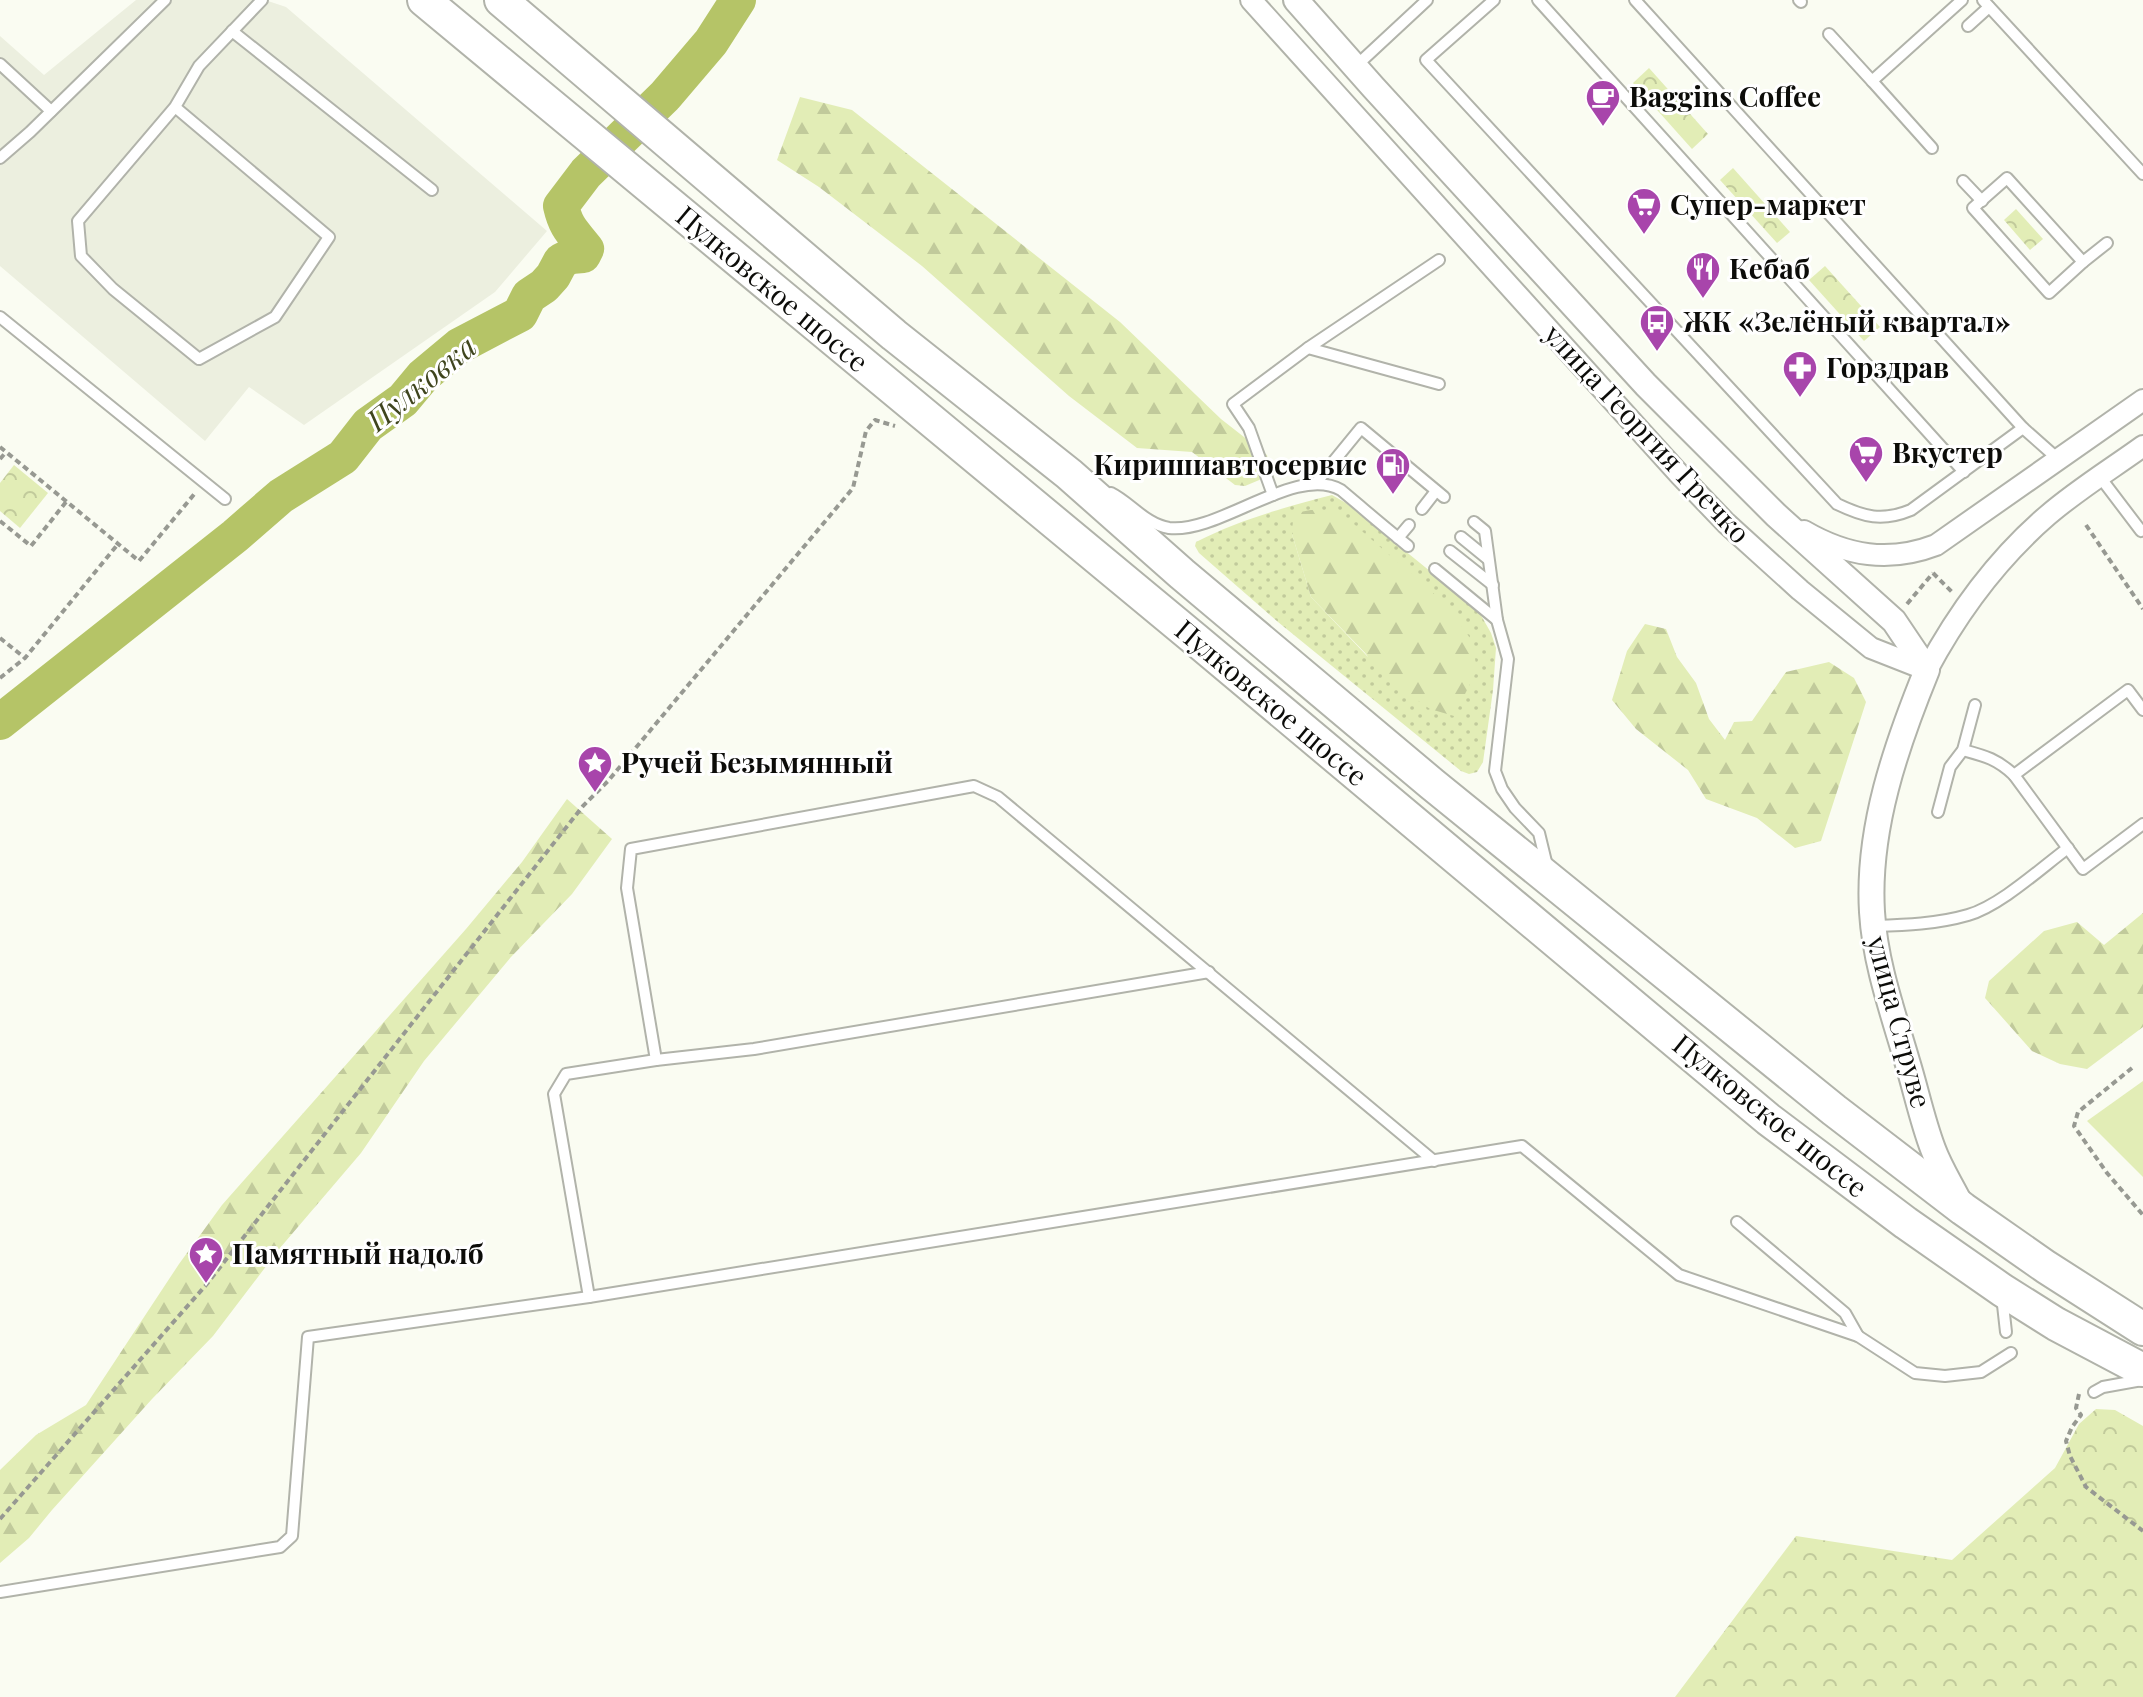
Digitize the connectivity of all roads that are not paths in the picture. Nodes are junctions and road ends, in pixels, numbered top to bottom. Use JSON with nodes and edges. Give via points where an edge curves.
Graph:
{"nodes":[{"id":1,"x":165,"y":0,"type":"edge"},
{"id":2,"x":262,"y":0,"type":"edge"},
{"id":3,"x":424,"y":0,"type":"edge"},
{"id":4,"x":501,"y":0,"type":"edge"},
{"id":5,"x":1251,"y":0,"type":"edge"},
{"id":6,"x":1296,"y":0,"type":"edge"},
{"id":7,"x":1427,"y":0,"type":"edge"},
{"id":8,"x":1494,"y":0,"type":"edge"},
{"id":9,"x":1538,"y":0,"type":"edge"},
{"id":10,"x":1635,"y":0,"type":"edge"},
{"id":11,"x":1962,"y":0,"type":"edge"},
{"id":12,"x":2001,"y":0,"type":"edge"},
{"id":13,"x":1988,"y":5,"type":"edge"},
{"id":14,"x":1968,"y":26,"type":"dead end"},
{"id":15,"x":232,"y":31,"type":"junction"},
{"id":16,"x":1829,"y":34,"type":"dead end"},
{"id":17,"x":0,"y":64,"type":"edge"},
{"id":18,"x":1355,"y":67,"type":"junction"},
{"id":19,"x":1872,"y":81,"type":"junction"},
{"id":20,"x":175,"y":107,"type":"junction"},
{"id":21,"x":51,"y":111,"type":"junction"},
{"id":22,"x":1932,"y":148,"type":"dead end"},
{"id":23,"x":0,"y":158,"type":"edge"},
{"id":24,"x":2143,"y":174,"type":"edge"},
{"id":25,"x":1963,"y":181,"type":"dead end"},
{"id":26,"x":432,"y":190,"type":"dead end"},
{"id":27,"x":1982,"y":201,"type":"junction"},
{"id":28,"x":2107,"y":243,"type":"dead end"},
{"id":29,"x":1439,"y":260,"type":"dead end"},
{"id":30,"x":2083,"y":262,"type":"junction"},
{"id":31,"x":0,"y":317,"type":"edge"},
{"id":32,"x":1308,"y":348,"type":"junction"},
{"id":33,"x":1439,"y":384,"type":"dead end"},
{"id":34,"x":2143,"y":400,"type":"edge"},
{"id":35,"x":2023,"y":428,"type":"junction"},
{"id":36,"x":2143,"y":446,"type":"edge"},
{"id":37,"x":2058,"y":459,"type":"junction"},
{"id":38,"x":1964,"y":472,"type":"junction"},
{"id":39,"x":1069,"y":474,"type":"junction"},
{"id":40,"x":2100,"y":477,"type":"junction"},
{"id":41,"x":1316,"y":483,"type":"junction"},
{"id":42,"x":1273,"y":495,"type":"junction"},
{"id":43,"x":225,"y":499,"type":"dead end"},
{"id":44,"x":1426,"y":510,"type":"dead end"},
{"id":45,"x":1776,"y":515,"type":"junction"},
{"id":46,"x":1474,"y":522,"type":"dead end"},
{"id":47,"x":1409,"y":525,"type":"dead end"},
{"id":48,"x":2142,"y":532,"type":"edge"},
{"id":49,"x":1461,"y":537,"type":"dead end"},
{"id":50,"x":1398,"y":538,"type":"junction"},
{"id":51,"x":1408,"y":546,"type":"dead end"},
{"id":52,"x":1450,"y":551,"type":"dead end"},
{"id":53,"x":1488,"y":559,"type":"junction"},
{"id":54,"x":1435,"y":569,"type":"dead end"},
{"id":55,"x":1493,"y":585,"type":"junction"},
{"id":56,"x":1497,"y":620,"type":"junction"},
{"id":57,"x":1927,"y":670,"type":"junction"},
{"id":58,"x":1975,"y":705,"type":"dead end"},
{"id":59,"x":2143,"y":710,"type":"edge"},
{"id":60,"x":1963,"y":750,"type":"junction"},
{"id":61,"x":2014,"y":775,"type":"junction"},
{"id":62,"x":1938,"y":812,"type":"dead end"},
{"id":63,"x":2143,"y":824,"type":"edge"},
{"id":64,"x":2068,"y":848,"type":"junction"},
{"id":65,"x":1551,"y":880,"type":"junction"},
{"id":66,"x":1874,"y":926,"type":"junction"},
{"id":67,"x":1209,"y":972,"type":"junction"},
{"id":68,"x":656,"y":1060,"type":"junction"},
{"id":69,"x":1434,"y":1161,"type":"junction"},
{"id":70,"x":1963,"y":1209,"type":"junction"},
{"id":71,"x":1737,"y":1222,"type":"dead end"},
{"id":72,"x":2002,"y":1290,"type":"junction"},
{"id":73,"x":589,"y":1297,"type":"junction"},
{"id":74,"x":2143,"y":1329,"type":"edge"},
{"id":75,"x":2006,"y":1332,"type":"dead end"},
{"id":76,"x":1858,"y":1336,"type":"junction"},
{"id":77,"x":2011,"y":1353,"type":"dead end"},
{"id":78,"x":2143,"y":1370,"type":"edge"},
{"id":79,"x":2143,"y":1380,"type":"edge"},
{"id":80,"x":2094,"y":1392,"type":"dead end"},
{"id":81,"x":0,"y":1592,"type":"edge"}],
"edges":[{"from":1,"to":21,"type":"lane"},
{"from":2,"to":15,"type":"lane"},
{"from":3,"to":72,"type":"highway","name":"Пулковское шоссе","via":[[1768,1119]]},
{"from":4,"to":39,"type":"highway","name":"Пулковское шоссе","via":[[894,335]]},
{"from":5,"to":57,"type":"street","name":"улица Георгия Гречко","via":[[1726,523],[1871,648]]},
{"from":6,"to":18,"type":"street","name":"улица Георгия Гречко"},
{"from":7,"to":18,"type":"lane"},
{"from":8,"to":38,"type":"lane","via":[[1426,60],[1837,504],[1868,516],[1898,516]]},
{"from":9,"to":38,"type":"lane"},
{"from":10,"to":35,"type":"lane"},
{"from":11,"to":19,"type":"lane"},
{"from":12,"to":13,"type":"lane"},
{"from":13,"to":14,"type":"lane"},
{"from":13,"to":24,"type":"lane"},
{"from":15,"to":20,"type":"lane","via":[[199,66]]},
{"from":15,"to":26,"type":"lane"},
{"from":16,"to":19,"type":"lane"},
{"from":17,"to":21,"type":"lane"},
{"from":18,"to":45,"type":"street","name":"улица Георгия Гречко","via":[[1646,385]]},
{"from":19,"to":22,"type":"lane"},
{"from":20,"to":20,"type":"lane","via":[[78,221],[81,256],[199,359],[275,317],[329,237]]},
{"from":21,"to":23,"type":"lane"},
{"from":25,"to":27,"type":"lane"},
{"from":27,"to":30,"type":"lane","via":[[2007,178]]},
{"from":27,"to":30,"type":"lane","via":[[1973,208],[2049,293]]},
{"from":28,"to":30,"type":"lane"},
{"from":29,"to":32,"type":"lane"},
{"from":31,"to":43,"type":"lane"},
{"from":32,"to":33,"type":"lane"},
{"from":32,"to":42,"type":"lane","via":[[1233,404],[1249,428]]},
{"from":34,"to":37,"type":"street"},
{"from":35,"to":37,"type":"lane"},
{"from":35,"to":38,"type":"lane"},
{"from":36,"to":40,"type":"street","name":"улица Струве"},
{"from":37,"to":45,"type":"street","via":[[1936,545],[1899,556],[1866,555],[1823,542]]},
{"from":39,"to":42,"type":"lane","via":[[1169,528],[1193,526]]},
{"from":39,"to":65,"type":"highway","name":"Пулковское шоссе"},
{"from":40,"to":48,"type":"lane"},
{"from":40,"to":57,"type":"street","name":"улица Струве","via":[[2049,515],[2004,559],[1965,607]]},
{"from":41,"to":42,"type":"lane"},
{"from":41,"to":44,"type":"lane","via":[[1361,428],[1440,494]]},
{"from":41,"to":50,"type":"lane","via":[[1339,489]]},
{"from":45,"to":57,"type":"street","name":"улица Георгия Гречко","via":[[1894,621]]},
{"from":46,"to":53,"type":"lane","via":[[1485,531]]},
{"from":47,"to":50,"type":"lane"},
{"from":49,"to":53,"type":"lane"},
{"from":50,"to":51,"type":"lane"},
{"from":52,"to":55,"type":"lane"},
{"from":53,"to":55,"type":"lane"},
{"from":54,"to":56,"type":"lane"},
{"from":55,"to":56,"type":"lane"},
{"from":56,"to":65,"type":"lane","via":[[1508,659],[1495,771],[1515,808],[1539,833]]},
{"from":57,"to":66,"type":"street","name":"улица Струве","via":[[1903,730],[1882,808],[1872,884]]},
{"from":58,"to":60,"type":"lane"},
{"from":59,"to":61,"type":"lane","via":[[2128,690]]},
{"from":60,"to":61,"type":"lane","via":[[1992,758]]},
{"from":60,"to":62,"type":"lane","via":[[1950,767]]},
{"from":61,"to":64,"type":"lane"},
{"from":63,"to":64,"type":"lane","via":[[2083,869]]},
{"from":64,"to":66,"type":"lane","via":[[1970,915]]},
{"from":65,"to":70,"type":"highway","name":"Пулковское шоссе"},
{"from":66,"to":70,"type":"street","name":"улица Струве","via":[[1891,1008],[1933,1147]]},
{"from":67,"to":68,"type":"lane","via":[[754,1049]]},
{"from":67,"to":68,"type":"lane","via":[[998,797],[974,786],[631,849],[627,888]]},
{"from":67,"to":69,"type":"lane"},
{"from":68,"to":73,"type":"lane","via":[[566,1074],[554,1094]]},
{"from":69,"to":73,"type":"lane"},
{"from":69,"to":76,"type":"lane","via":[[1522,1146],[1679,1275]]},
{"from":70,"to":74,"type":"highway","name":"Пулковское шоссе"},
{"from":71,"to":76,"type":"lane","via":[[1845,1313]]},
{"from":72,"to":75,"type":"lane"},
{"from":72,"to":78,"type":"highway","name":"Пулковское шоссе"},
{"from":73,"to":81,"type":"lane","via":[[308,1337],[292,1536],[280,1547]]},
{"from":76,"to":77,"type":"lane","via":[[1915,1373],[1981,1372]]},
{"from":79,"to":80,"type":"lane"}]}
